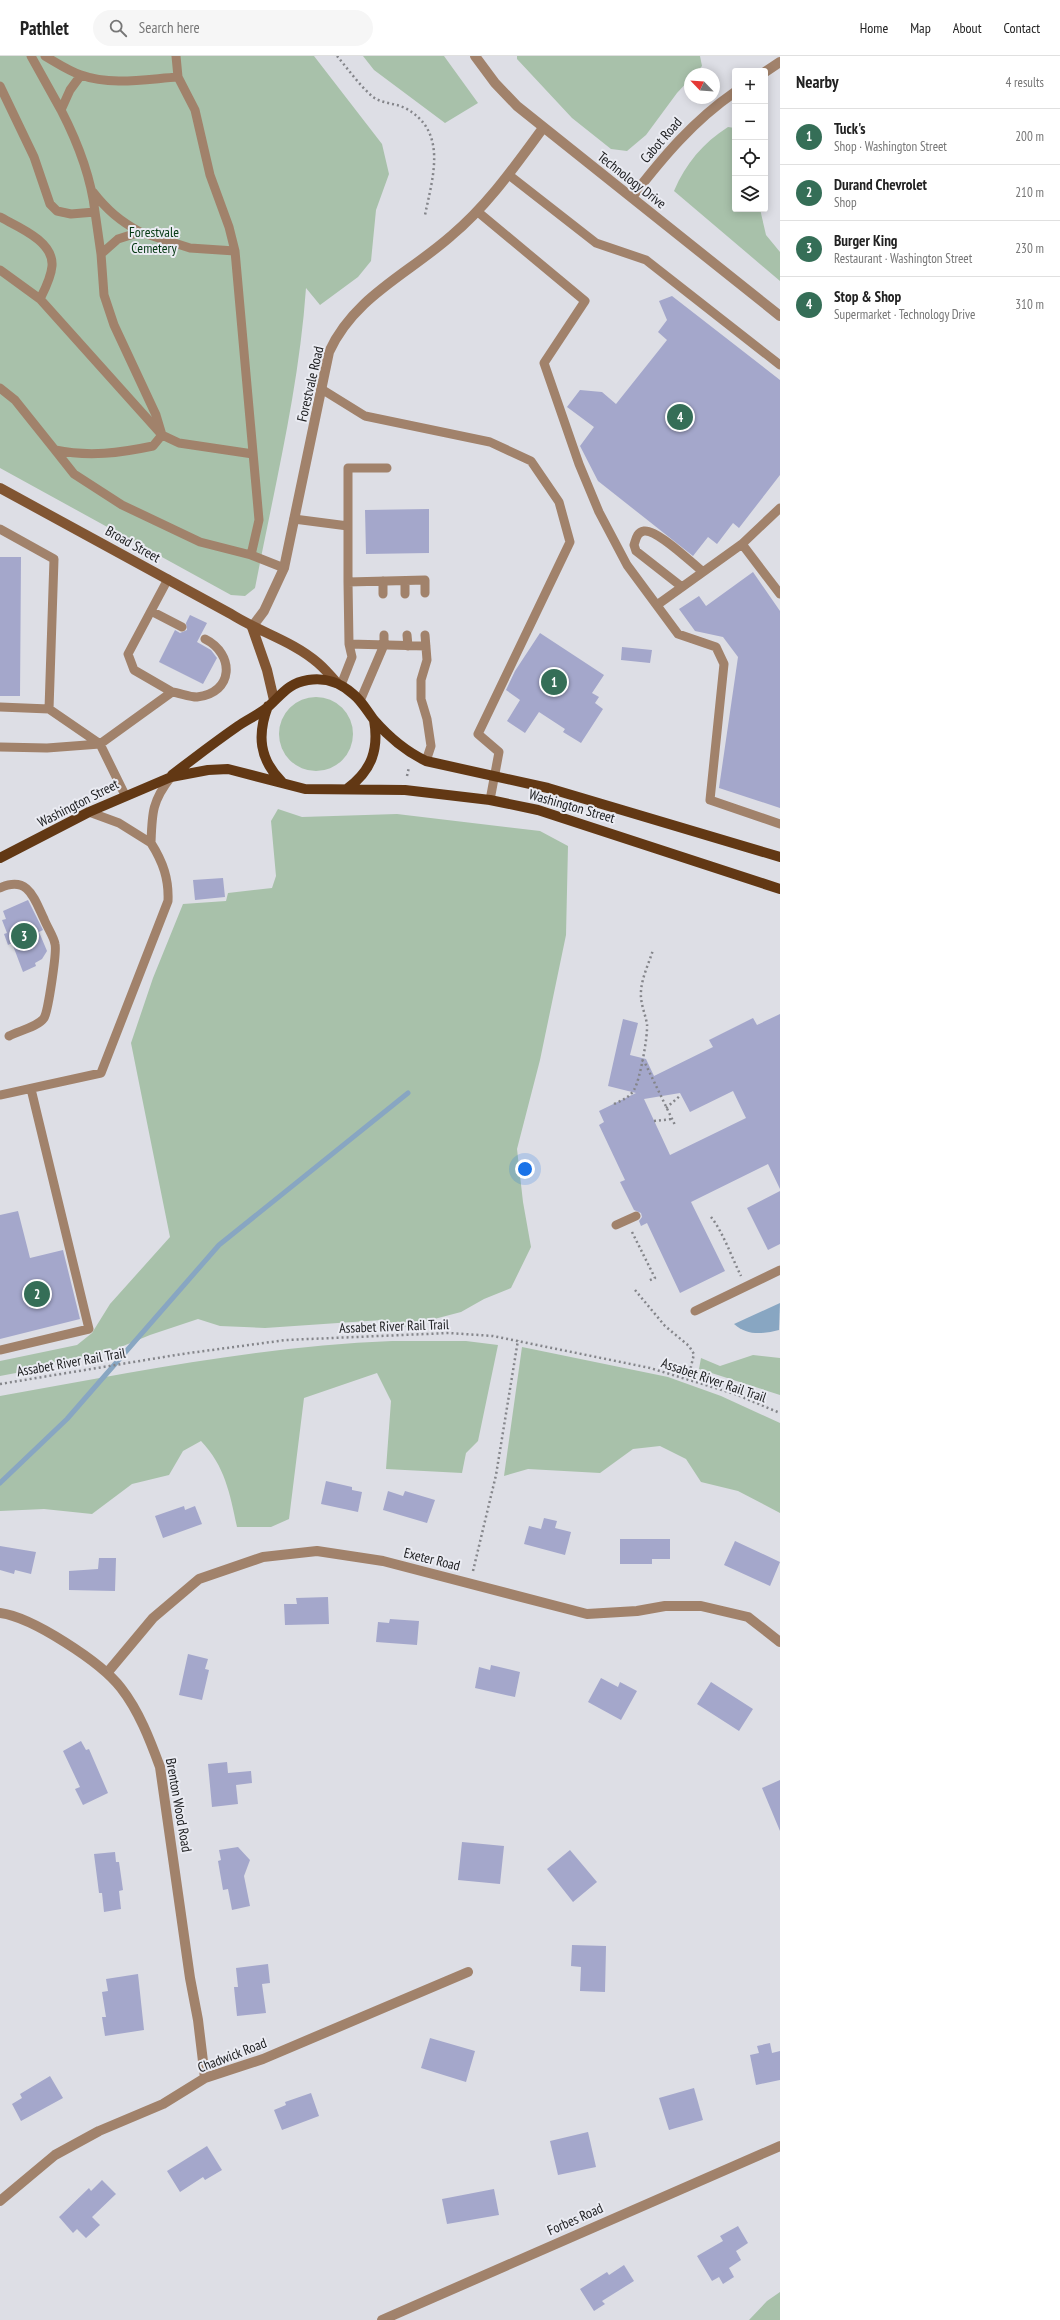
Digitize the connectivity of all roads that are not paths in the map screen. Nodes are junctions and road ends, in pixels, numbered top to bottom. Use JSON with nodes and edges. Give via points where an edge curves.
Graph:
{"nodes":[{"id":1,"x":31,"y":56,"type":"edge"},
{"id":2,"x":45,"y":56,"type":"edge"},
{"id":3,"x":176,"y":56,"type":"edge"},
{"id":4,"x":475,"y":56,"type":"edge"},
{"id":5,"x":780,"y":62,"type":"edge"},
{"id":6,"x":768,"y":70,"type":"edge"},
{"id":7,"x":81,"y":75,"type":"junction"},
{"id":8,"x":178,"y":77,"type":"junction"},
{"id":9,"x":0,"y":86,"type":"edge"},
{"id":10,"x":732,"y":94,"type":"edge"},
{"id":11,"x":61,"y":110,"type":"junction"},
{"id":12,"x":543,"y":128,"type":"junction"},
{"id":13,"x":509,"y":175,"type":"junction"},
{"id":14,"x":93,"y":192,"type":"junction"},
{"id":15,"x":632,"y":197,"type":"junction"},
{"id":16,"x":95,"y":212,"type":"junction"},
{"id":17,"x":478,"y":212,"type":"junction"},
{"id":18,"x":0,"y":217,"type":"edge"},
{"id":19,"x":140,"y":232,"type":"junction"},
{"id":20,"x":235,"y":251,"type":"junction"},
{"id":21,"x":101,"y":254,"type":"junction"},
{"id":22,"x":0,"y":270,"type":"edge"},
{"id":23,"x":40,"y":299,"type":"junction"},
{"id":24,"x":780,"y":316,"type":"edge"},
{"id":25,"x":780,"y":364,"type":"edge"},
{"id":26,"x":0,"y":388,"type":"edge"},
{"id":27,"x":323,"y":390,"type":"junction"},
{"id":28,"x":162,"y":435,"type":"junction"},
{"id":29,"x":55,"y":450,"type":"junction"},
{"id":30,"x":254,"y":454,"type":"junction"},
{"id":31,"x":387,"y":468,"type":"dead end"},
{"id":32,"x":0,"y":488,"type":"edge"},
{"id":33,"x":780,"y":508,"type":"edge"},
{"id":34,"x":294,"y":519,"type":"junction"},
{"id":35,"x":348,"y":526,"type":"junction"},
{"id":36,"x":0,"y":529,"type":"edge"},
{"id":37,"x":742,"y":544,"type":"junction"},
{"id":38,"x":251,"y":555,"type":"junction"},
{"id":39,"x":284,"y":568,"type":"junction"},
{"id":40,"x":703,"y":572,"type":"junction"},
{"id":41,"x":168,"y":579,"type":"junction"},
{"id":42,"x":383,"y":581,"type":"junction"},
{"id":43,"x":405,"y":581,"type":"junction"},
{"id":44,"x":348,"y":582,"type":"junction"},
{"id":45,"x":682,"y":587,"type":"junction"},
{"id":46,"x":383,"y":594,"type":"dead end"},
{"id":47,"x":405,"y":594,"type":"dead end"},
{"id":48,"x":425,"y":594,"type":"dead end"},
{"id":49,"x":780,"y":594,"type":"edge"},
{"id":50,"x":657,"y":605,"type":"junction"},
{"id":51,"x":151,"y":611,"type":"junction"},
{"id":52,"x":182,"y":627,"type":"dead end"},
{"id":53,"x":252,"y":627,"type":"junction"},
{"id":54,"x":407,"y":635,"type":"dead end"},
{"id":55,"x":425,"y":635,"type":"dead end"},
{"id":56,"x":204,"y":639,"type":"dead end"},
{"id":57,"x":384,"y":640,"type":"junction"},
{"id":58,"x":349,"y":644,"type":"junction"},
{"id":59,"x":408,"y":646,"type":"junction"},
{"id":60,"x":426,"y":646,"type":"junction"},
{"id":61,"x":339,"y":684,"type":"junction"},
{"id":62,"x":172,"y":692,"type":"junction"},
{"id":63,"x":360,"y":700,"type":"junction"},
{"id":64,"x":271,"y":703,"type":"junction"},
{"id":65,"x":0,"y":707,"type":"edge"},
{"id":66,"x":48,"y":709,"type":"junction"},
{"id":67,"x":374,"y":720,"type":"junction"},
{"id":68,"x":100,"y":744,"type":"junction"},
{"id":69,"x":0,"y":747,"type":"edge"},
{"id":70,"x":426,"y":761,"type":"junction"},
{"id":71,"x":494,"y":776,"type":"junction"},
{"id":72,"x":171,"y":777,"type":"junction"},
{"id":73,"x":283,"y":783,"type":"junction"},
{"id":74,"x":348,"y":788,"type":"junction"},
{"id":75,"x":125,"y":795,"type":"junction"},
{"id":76,"x":490,"y":800,"type":"junction"},
{"id":77,"x":89,"y":812,"type":"junction"},
{"id":78,"x":780,"y":824,"type":"edge"},
{"id":79,"x":151,"y":843,"type":"junction"},
{"id":80,"x":780,"y":857,"type":"edge"},
{"id":81,"x":0,"y":858,"type":"edge"},
{"id":82,"x":0,"y":888,"type":"edge"},
{"id":83,"x":780,"y":889,"type":"edge"},
{"id":84,"x":9,"y":1036,"type":"dead end"},
{"id":85,"x":31,"y":1089,"type":"junction"},
{"id":86,"x":0,"y":1095,"type":"edge"},
{"id":87,"x":636,"y":1216,"type":"dead end"},
{"id":88,"x":616,"y":1225,"type":"dead end"},
{"id":89,"x":780,"y":1270,"type":"edge"},
{"id":90,"x":695,"y":1311,"type":"dead end"},
{"id":91,"x":0,"y":1350,"type":"edge"},
{"id":92,"x":0,"y":1613,"type":"edge"},
{"id":93,"x":780,"y":1642,"type":"edge"},
{"id":94,"x":107,"y":1673,"type":"junction"},
{"id":95,"x":468,"y":1972,"type":"dead end"},
{"id":96,"x":205,"y":2078,"type":"junction"},
{"id":97,"x":780,"y":2146,"type":"edge"},
{"id":98,"x":0,"y":2201,"type":"edge"},
{"id":99,"x":382,"y":2320,"type":"edge"}],
"edges":[{"from":1,"to":11,"type":"lane"},
{"from":2,"to":7,"type":"lane"},
{"from":3,"to":8,"type":"lane"},
{"from":4,"to":12,"type":"street","name":"Technology Drive","via":[[495,83]]},
{"from":5,"to":6,"type":"street"},
{"from":7,"to":8,"type":"lane","via":[[112,80]]},
{"from":7,"to":11,"type":"lane","via":[[70,90]]},
{"from":8,"to":20,"type":"lane","via":[[195,110],[210,175]]},
{"from":9,"to":16,"type":"lane","via":[[34,157],[50,204],[57,211],[71,214]]},
{"from":10,"to":15,"type":"street","name":"Cabot Road","via":[[698,120],[681,137]]},
{"from":11,"to":14,"type":"lane","via":[[70,127]]},
{"from":12,"to":13,"type":"street","name":"Forestvale Road"},
{"from":12,"to":15,"type":"street","name":"Technology Drive"},
{"from":13,"to":17,"type":"street","name":"Forestvale Road"},
{"from":13,"to":25,"type":"lane","via":[[596,243],[646,260]]},
{"from":14,"to":16,"type":"lane"},
{"from":14,"to":19,"type":"lane","via":[[118,220]]},
{"from":15,"to":24,"type":"street","name":"Technology Drive"},
{"from":16,"to":21,"type":"lane"},
{"from":17,"to":27,"type":"street","name":"Forestvale Road","via":[[450,237],[367,300],[344,323],[330,352]]},
{"from":17,"to":50,"type":"lane","via":[[585,301],[544,363],[579,464],[599,512],[627,565]]},
{"from":18,"to":23,"type":"lane","via":[[40,242],[50,256],[52,266]]},
{"from":19,"to":20,"type":"lane","via":[[190,248]]},
{"from":19,"to":21,"type":"lane","via":[[118,239]]},
{"from":20,"to":30,"type":"lane"},
{"from":21,"to":28,"type":"lane","via":[[104,295],[156,415]]},
{"from":22,"to":23,"type":"lane"},
{"from":23,"to":28,"type":"lane"},
{"from":26,"to":29,"type":"lane","via":[[15,400]]},
{"from":27,"to":34,"type":"street","name":"Forestvale Road"},
{"from":27,"to":71,"type":"lane","via":[[365,416],[490,442],[531,460],[558,502],[570,542],[478,734],[499,752]]},
{"from":28,"to":29,"type":"lane","via":[[153,446],[131,451],[97,455]]},
{"from":28,"to":30,"type":"lane","via":[[179,443]]},
{"from":29,"to":38,"type":"lane","via":[[74,474],[122,505],[200,542]]},
{"from":30,"to":38,"type":"lane","via":[[259,520]]},
{"from":31,"to":35,"type":"lane","via":[[348,468]]},
{"from":32,"to":41,"type":"main road","name":"Broad Street"},
{"from":33,"to":37,"type":"lane"},
{"from":34,"to":35,"type":"lane"},
{"from":34,"to":39,"type":"street","name":"Forestvale Road"},
{"from":35,"to":44,"type":"lane"},
{"from":36,"to":66,"type":"lane","via":[[54,559]]},
{"from":37,"to":40,"type":"lane"},
{"from":37,"to":49,"type":"lane"},
{"from":38,"to":39,"type":"lane"},
{"from":39,"to":53,"type":"street","name":"Forestvale Road","via":[[264,611]]},
{"from":40,"to":45,"type":"lane"},
{"from":40,"to":45,"type":"lane","via":[[654,532],[639,533],[634,545],[636,551]]},
{"from":41,"to":51,"type":"lane"},
{"from":41,"to":53,"type":"main road","name":"Broad Street"},
{"from":42,"to":43,"type":"lane"},
{"from":42,"to":44,"type":"lane"},
{"from":42,"to":46,"type":"lane"},
{"from":43,"to":47,"type":"lane"},
{"from":43,"to":48,"type":"lane","via":[[424,580]]},
{"from":44,"to":58,"type":"lane"},
{"from":45,"to":50,"type":"lane"},
{"from":50,"to":78,"type":"lane","via":[[678,634],[716,647],[724,664],[710,800]]},
{"from":51,"to":52,"type":"lane"},
{"from":51,"to":62,"type":"lane","via":[[128,654],[130,662],[134,670]]},
{"from":53,"to":61,"type":"main road","name":"Broad Street","via":[[275,636],[317,662]]},
{"from":53,"to":64,"type":"main road","via":[[267,670]]},
{"from":54,"to":59,"type":"lane"},
{"from":55,"to":60,"type":"lane"},
{"from":56,"to":62,"type":"lane","via":[[215,644],[224,656],[227,667],[225,678],[217,688],[196,697]]},
{"from":57,"to":58,"type":"lane"},
{"from":57,"to":59,"type":"lane"},
{"from":57,"to":63,"type":"lane"},
{"from":58,"to":61,"type":"lane","via":[[352,656]]},
{"from":59,"to":60,"type":"lane"},
{"from":60,"to":70,"type":"lane","via":[[427,660],[421,680],[420,699],[427,719],[431,746]]},
{"from":61,"to":63,"type":"main road","name":"Washington Street"},
{"from":61,"to":64,"type":"main road","name":"Washington Street","via":[[325,679],[308,680],[292,685]]},
{"from":62,"to":68,"type":"lane"},
{"from":63,"to":67,"type":"main road","name":"Washington Street"},
{"from":64,"to":72,"type":"main road","name":"Washington Street","via":[[206,748]]},
{"from":64,"to":73,"type":"main road","name":"Washington Street","via":[[261,725],[261,744],[267,762]]},
{"from":65,"to":66,"type":"lane"},
{"from":66,"to":68,"type":"lane"},
{"from":67,"to":70,"type":"main road","name":"Washington Street","via":[[415,755]]},
{"from":67,"to":74,"type":"main road","via":[[376,746],[373,759],[358,780]]},
{"from":68,"to":69,"type":"lane","via":[[48,748]]},
{"from":68,"to":75,"type":"lane"},
{"from":70,"to":71,"type":"main road","name":"Washington Street"},
{"from":71,"to":76,"type":"lane"},
{"from":71,"to":80,"type":"main road","name":"Washington Street","via":[[582,798]]},
{"from":72,"to":73,"type":"main road","name":"Washington Street","via":[[228,769]]},
{"from":72,"to":75,"type":"main road","name":"Washington Street"},
{"from":72,"to":79,"type":"lane","via":[[158,793],[152,814]]},
{"from":73,"to":74,"type":"main road","name":"Washington Street","via":[[305,789]]},
{"from":74,"to":76,"type":"main road","name":"Washington Street","via":[[405,790]]},
{"from":75,"to":77,"type":"main road","name":"Washington Street"},
{"from":76,"to":83,"type":"main road","name":"Washington Street","via":[[576,821]]},
{"from":77,"to":79,"type":"lane","via":[[119,823]]},
{"from":77,"to":81,"type":"main road","name":"Washington Street"},
{"from":79,"to":85,"type":"lane","via":[[163,862],[169,888],[168,900],[101,1073]]},
{"from":82,"to":84,"type":"lane","via":[[20,884],[30,891],[55,944],[44,1018]]},
{"from":85,"to":86,"type":"lane"},
{"from":85,"to":91,"type":"lane","via":[[89,1329]]},
{"from":87,"to":88,"type":"lane"},
{"from":89,"to":90,"type":"lane"},
{"from":92,"to":94,"type":"street","name":"Brenton Wood Road","via":[[43,1628]]},
{"from":93,"to":94,"type":"street","name":"Exeter Road","via":[[748,1617],[701,1606],[666,1606],[587,1614],[383,1561],[317,1551],[263,1557],[199,1579],[153,1618]]},
{"from":94,"to":96,"type":"street","name":"Brenton Wood Road","via":[[121,1688],[148,1735],[160,1767]]},
{"from":95,"to":96,"type":"street","name":"Chadwick Road","via":[[263,2058]]},
{"from":96,"to":98,"type":"street","name":"Chadwick Road","via":[[162,2104],[99,2131],[55,2156]]},
{"from":97,"to":99,"type":"street","name":"Forbes Road"}]}
